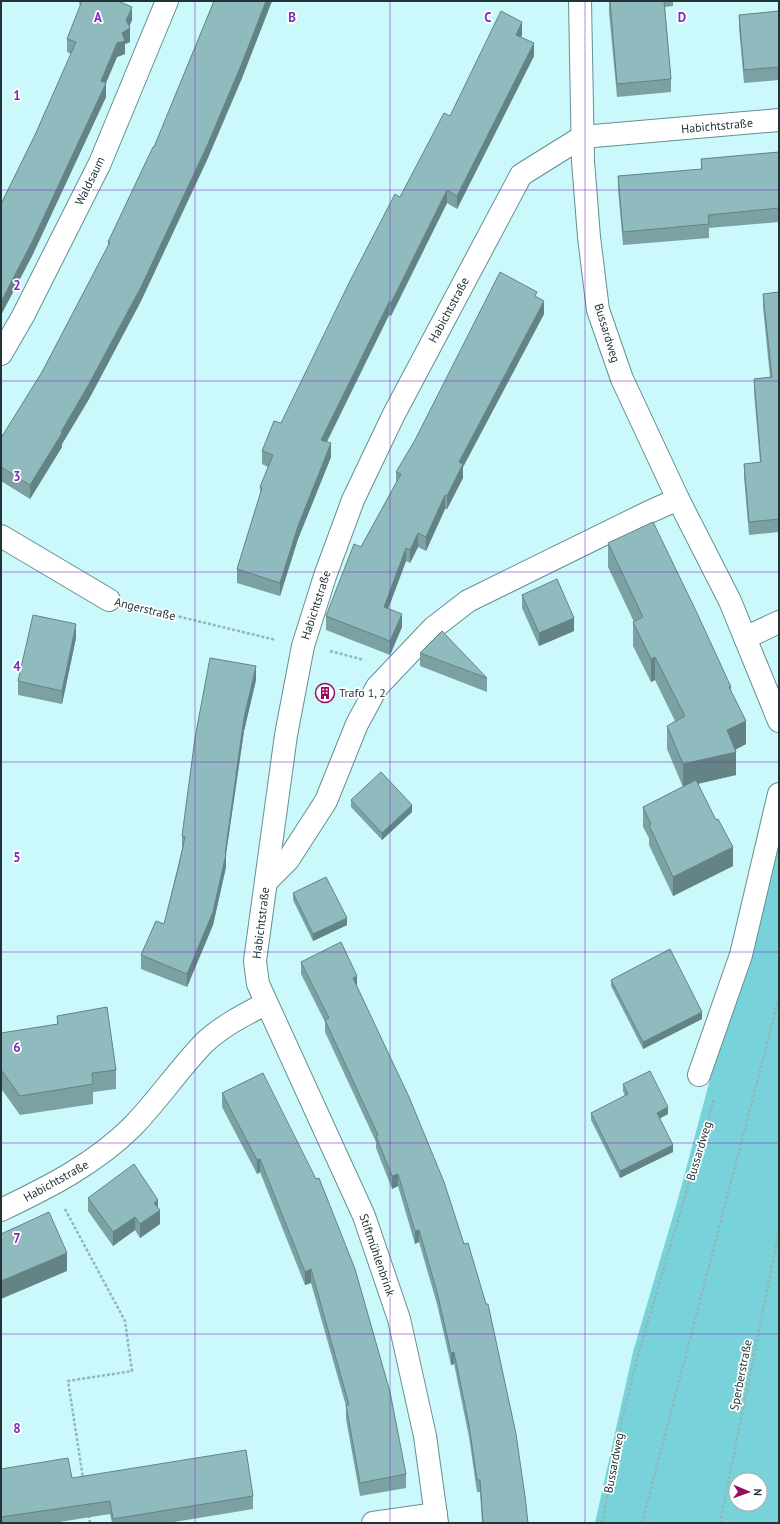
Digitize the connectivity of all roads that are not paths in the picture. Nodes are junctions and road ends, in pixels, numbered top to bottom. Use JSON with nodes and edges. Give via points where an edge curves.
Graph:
{"nodes":[{"id":1,"x":580,"y":1,"type":"edge"},
{"id":2,"x":164,"y":3,"type":"edge"},
{"id":3,"x":779,"y":120,"type":"edge"},
{"id":4,"x":582,"y":137,"type":"junction"},
{"id":5,"x":1,"y":354,"type":"edge"},
{"id":6,"x":678,"y":499,"type":"junction"},
{"id":7,"x":1,"y":536,"type":"edge"},
{"id":8,"x":109,"y":600,"type":"road end"},
{"id":9,"x":779,"y":622,"type":"edge"},
{"id":10,"x":745,"y":638,"type":"junction"},
{"id":11,"x":779,"y":721,"type":"edge"},
{"id":12,"x":779,"y":794,"type":"edge"},
{"id":13,"x":266,"y":882,"type":"junction"},
{"id":14,"x":265,"y":1004,"type":"junction"},
{"id":15,"x":699,"y":1074,"type":"road end"},
{"id":16,"x":1,"y":1210,"type":"edge"},
{"id":17,"x":437,"y":1518,"type":"edge"},
{"id":18,"x":373,"y":1523,"type":"edge"}],
"edges":[{"from":1,"to":4,"type":"street","name":"Bussardweg"},
{"from":2,"to":5,"type":"street","name":"Waldsaum","via":[[100,163],[23,316]]},
{"from":3,"to":4,"type":"street","name":"Habichtstraße"},
{"from":4,"to":6,"type":"street","name":"Bussardweg","via":[[588,237],[598,310],[622,379]]},
{"from":4,"to":13,"type":"street","name":"Habichtstraße","via":[[521,175],[394,414],[353,500],[303,646],[286,735]]},
{"from":6,"to":10,"type":"street","name":"Bussardweg","via":[[730,601]]},
{"from":6,"to":13,"type":"street","via":[[468,601],[433,628],[377,687],[357,724],[326,801],[288,860]]},
{"from":7,"to":8,"type":"street","name":"Angerstraße"},
{"from":9,"to":10,"type":"street"},
{"from":10,"to":11,"type":"street","name":"Bussardweg"},
{"from":12,"to":15,"type":"street","via":[[741,955]]},
{"from":13,"to":14,"type":"street","name":"Habichtstraße","via":[[255,961],[258,984]]},
{"from":14,"to":16,"type":"street","name":"Habichtstraße","via":[[233,1021],[205,1043],[132,1126],[94,1159],[52,1186]]},
{"from":14,"to":17,"type":"street","name":"Stiftmühlenbrink","via":[[364,1216],[399,1319],[425,1436]]},
{"from":17,"to":18,"type":"street"}]}
